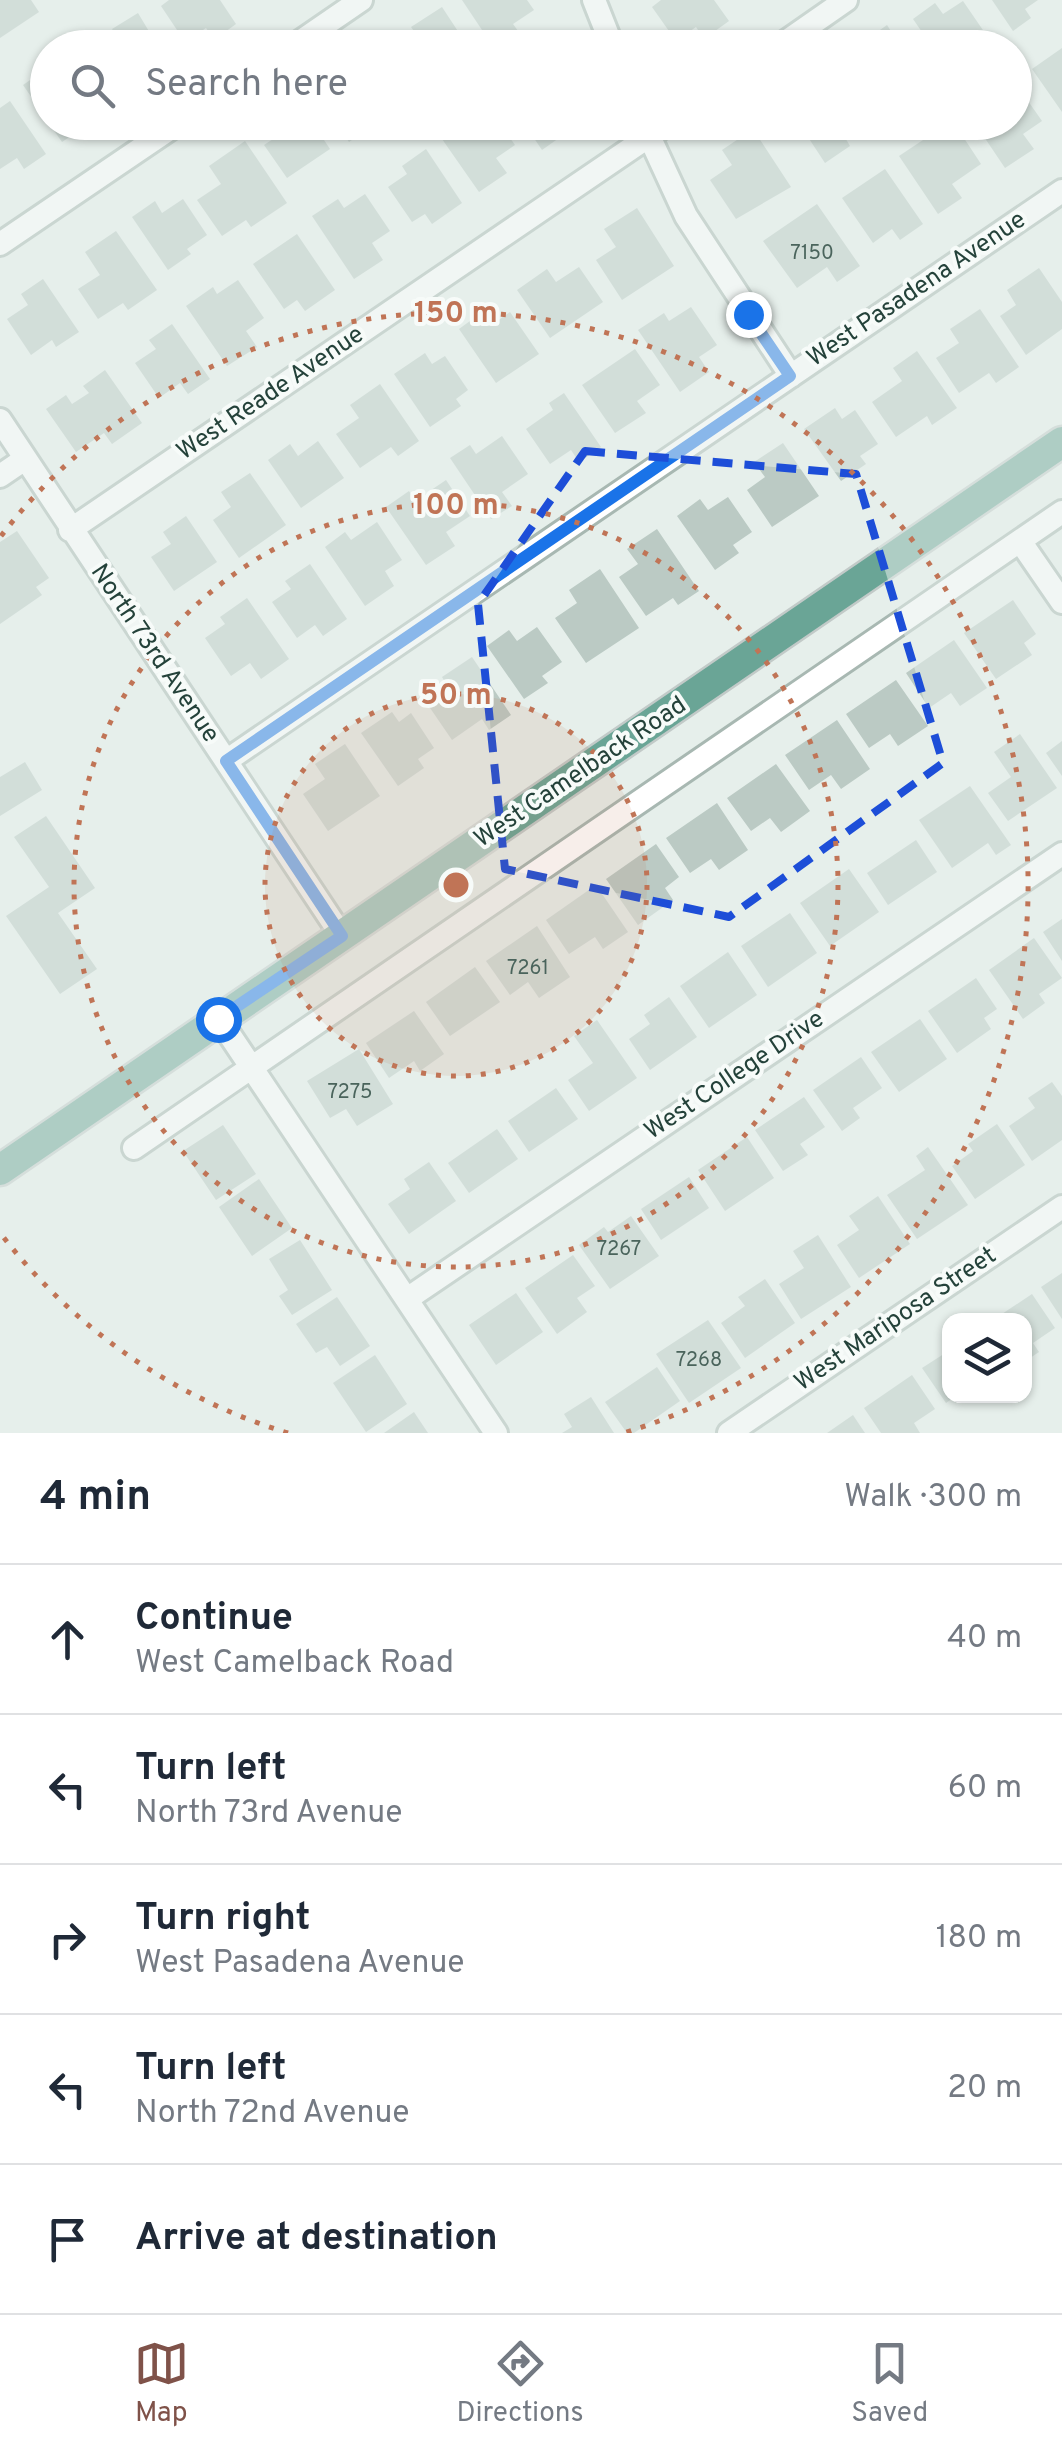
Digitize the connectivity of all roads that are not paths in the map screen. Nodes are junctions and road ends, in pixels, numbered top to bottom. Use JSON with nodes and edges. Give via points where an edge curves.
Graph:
{"nodes":[{"id":1,"x":362,"y":0,"type":"edge"},
{"id":2,"x":594,"y":0,"type":"edge"},
{"id":3,"x":846,"y":0,"type":"edge"},
{"id":4,"x":318,"y":30,"type":"edge"},
{"id":5,"x":606,"y":30,"type":"edge"},
{"id":6,"x":804,"y":30,"type":"edge"},
{"id":7,"x":153,"y":140,"type":"edge"},
{"id":8,"x":632,"y":140,"type":"edge"},
{"id":9,"x":651,"y":140,"type":"edge"},
{"id":10,"x":1062,"y":191,"type":"edge"},
{"id":11,"x":0,"y":244,"type":"edge"},
{"id":12,"x":790,"y":376,"type":"junction"},
{"id":13,"x":0,"y":420,"type":"edge"},
{"id":14,"x":1062,"y":442,"type":"edge"},
{"id":15,"x":25,"y":459,"type":"junction"},
{"id":16,"x":0,"y":476,"type":"edge"},
{"id":17,"x":1062,"y":512,"type":"edge"},
{"id":18,"x":70,"y":530,"type":"junction"},
{"id":19,"x":1020,"y":540,"type":"junction"},
{"id":20,"x":1062,"y":602,"type":"edge"},
{"id":21,"x":226,"y":761,"type":"junction"},
{"id":22,"x":1062,"y":854,"type":"edge"},
{"id":23,"x":342,"y":936,"type":"junction"},
{"id":24,"x":218,"y":1019,"type":"junction"},
{"id":25,"x":251,"y":1067,"type":"junction"},
{"id":26,"x":134,"y":1148,"type":"dead end"},
{"id":27,"x":0,"y":1170,"type":"edge"},
{"id":28,"x":1062,"y":1207,"type":"edge"},
{"id":29,"x":407,"y":1299,"type":"junction"},
{"id":30,"x":496,"y":1433,"type":"edge"},
{"id":31,"x":729,"y":1433,"type":"edge"}],
"edges":[{"from":1,"to":4,"type":"street"},
{"from":2,"to":5,"type":"street"},
{"from":3,"to":6,"type":"street"},
{"from":7,"to":11,"type":"street"},
{"from":8,"to":18,"type":"street","name":"West Reade Avenue"},
{"from":9,"to":12,"type":"street","via":[[686,216]]},
{"from":10,"to":12,"type":"street","name":"West Pasadena Avenue"},
{"from":12,"to":21,"type":"street","name":"West Pasadena Avenue"},
{"from":13,"to":15,"type":"street","name":"North 73rd Avenue"},
{"from":14,"to":23,"type":"main road","name":"West Camelback Road"},
{"from":15,"to":16,"type":"street"},
{"from":15,"to":18,"type":"street","name":"North 73rd Avenue"},
{"from":17,"to":19,"type":"street"},
{"from":18,"to":21,"type":"street","name":"North 73rd Avenue"},
{"from":19,"to":20,"type":"street"},
{"from":19,"to":25,"type":"street"},
{"from":21,"to":23,"type":"street","name":"North 73rd Avenue"},
{"from":22,"to":29,"type":"street","name":"West College Drive"},
{"from":23,"to":24,"type":"main road","name":"West Camelback Road"},
{"from":24,"to":25,"type":"street"},
{"from":24,"to":27,"type":"main road","name":"West Camelback Road"},
{"from":25,"to":26,"type":"street"},
{"from":25,"to":29,"type":"street"},
{"from":28,"to":31,"type":"street","name":"West Mariposa Street"},
{"from":29,"to":30,"type":"street"}]}
